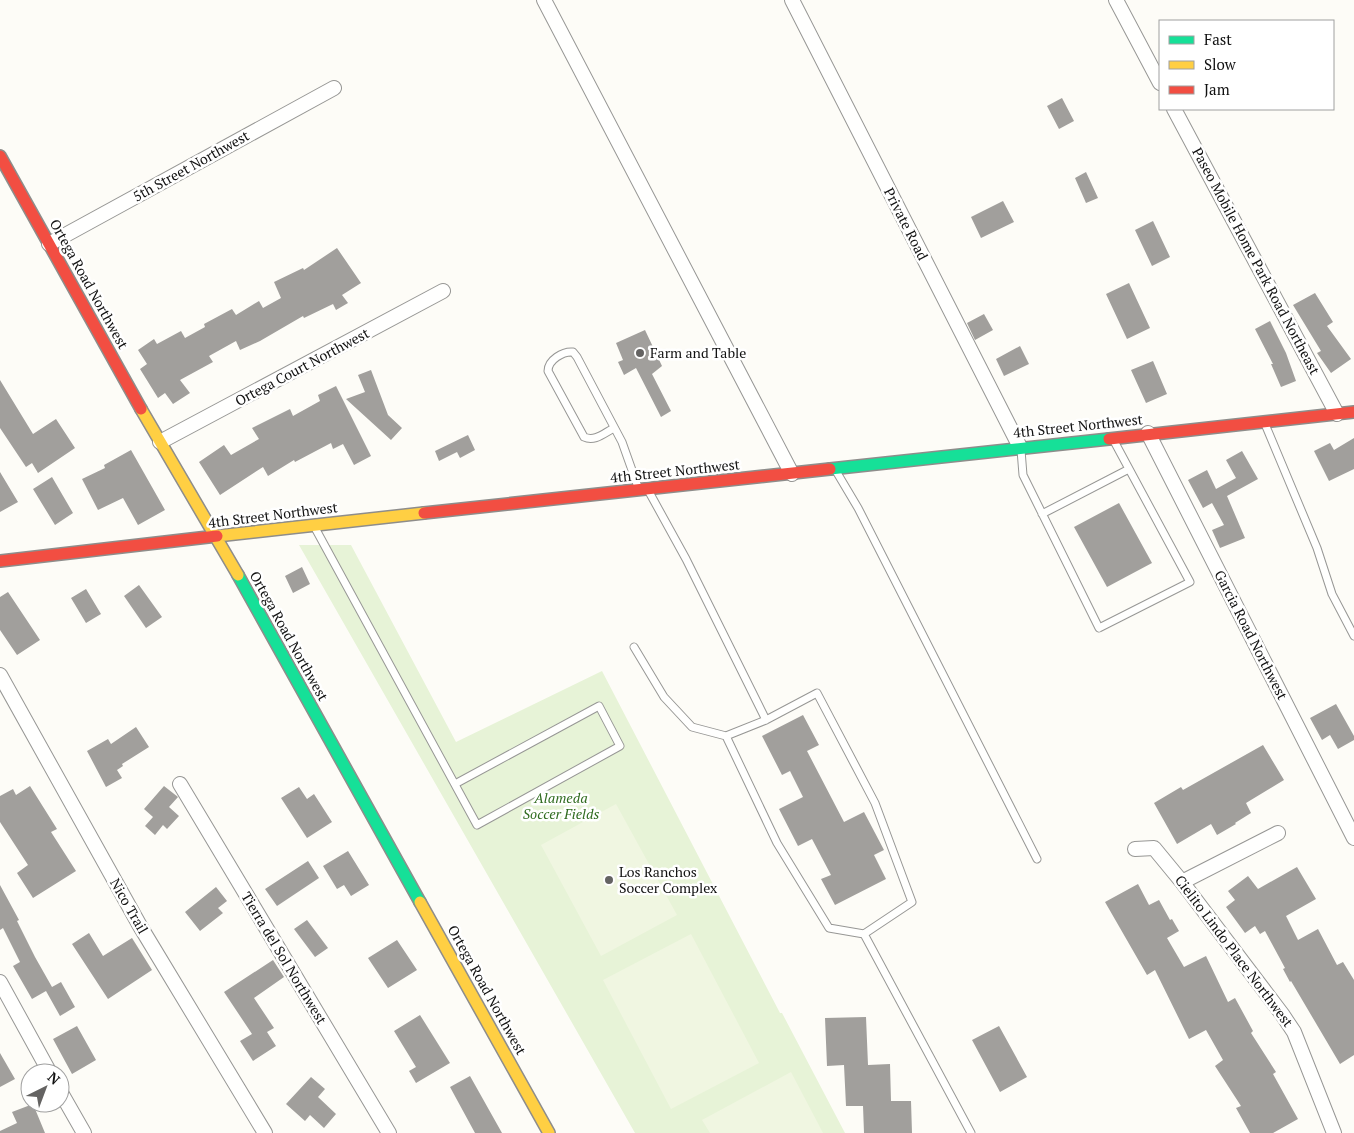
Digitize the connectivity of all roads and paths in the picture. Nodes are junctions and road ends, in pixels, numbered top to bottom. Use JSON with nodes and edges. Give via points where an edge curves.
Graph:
{"nodes":[{"id":1,"x":544,"y":0,"type":"edge"},
{"id":2,"x":792,"y":0,"type":"edge"},
{"id":3,"x":1116,"y":0,"type":"edge"},
{"id":4,"x":1159,"y":82,"type":"edge"},
{"id":5,"x":334,"y":88,"type":"dead end"},
{"id":6,"x":1175,"y":110,"type":"edge"},
{"id":7,"x":0,"y":156,"type":"edge"},
{"id":8,"x":49,"y":244,"type":"junction"},
{"id":9,"x":443,"y":291,"type":"dead end"},
{"id":10,"x":1354,"y":412,"type":"edge"},
{"id":11,"x":1337,"y":414,"type":"junction"},
{"id":12,"x":1264,"y":421,"type":"junction"},
{"id":13,"x":614,"y":428,"type":"junction"},
{"id":14,"x":1148,"y":433,"type":"junction"},
{"id":15,"x":1112,"y":437,"type":"junction"},
{"id":16,"x":160,"y":442,"type":"junction"},
{"id":17,"x":1020,"y":447,"type":"junction"},
{"id":18,"x":835,"y":469,"type":"junction"},
{"id":19,"x":1129,"y":469,"type":"junction"},
{"id":20,"x":792,"y":474,"type":"junction"},
{"id":21,"x":643,"y":490,"type":"junction"},
{"id":22,"x":1042,"y":514,"type":"junction"},
{"id":23,"x":314,"y":525,"type":"junction"},
{"id":24,"x":217,"y":537,"type":"junction"},
{"id":25,"x":0,"y":561,"type":"edge"},
{"id":26,"x":1354,"y":636,"type":"edge"},
{"id":27,"x":634,"y":647,"type":"dead end"},
{"id":28,"x":0,"y":675,"type":"edge"},
{"id":29,"x":766,"y":720,"type":"junction"},
{"id":30,"x":726,"y":736,"type":"junction"},
{"id":31,"x":180,"y":784,"type":"dead end"},
{"id":32,"x":455,"y":784,"type":"junction"},
{"id":33,"x":1278,"y":834,"type":"dead end"},
{"id":34,"x":1354,"y":838,"type":"edge"},
{"id":35,"x":1135,"y":850,"type":"dead end"},
{"id":36,"x":1037,"y":859,"type":"dead end"},
{"id":37,"x":1182,"y":882,"type":"junction"},
{"id":38,"x":864,"y":934,"type":"junction"},
{"id":39,"x":0,"y":982,"type":"edge"},
{"id":40,"x":45,"y":1063,"type":"edge"},
{"id":41,"x":70,"y":1108,"type":"edge"},
{"id":42,"x":84,"y":1133,"type":"edge"},
{"id":43,"x":265,"y":1133,"type":"edge"},
{"id":44,"x":389,"y":1133,"type":"edge"},
{"id":45,"x":549,"y":1133,"type":"edge"},
{"id":46,"x":971,"y":1133,"type":"edge"},
{"id":47,"x":1334,"y":1133,"type":"edge"}],
"edges":[{"from":1,"to":20,"type":"street"},
{"from":2,"to":17,"type":"street","name":"Private Road"},
{"from":3,"to":4,"type":"street"},
{"from":5,"to":8,"type":"street","name":"5th Street Northwest"},
{"from":6,"to":11,"type":"street","name":"Paseo Mobile Home Park Road Northeast"},
{"from":7,"to":8,"type":"main road","name":"Ortega Road Northwest"},
{"from":8,"to":16,"type":"main road","name":"Ortega Road Northwest"},
{"from":9,"to":16,"type":"street","name":"Ortega Court Northwest"},
{"from":10,"to":11,"type":"main road","name":"4th Street Northwest"},
{"from":11,"to":12,"type":"main road","name":"4th Street Northwest"},
{"from":12,"to":14,"type":"main road","name":"4th Street Northwest"},
{"from":12,"to":26,"type":"lane","via":[[1317,548],[1332,594]]},
{"from":13,"to":13,"type":"lane","via":[[573,352],[551,361],[548,371],[584,437],[595,438]]},
{"from":13,"to":21,"type":"lane"},
{"from":14,"to":15,"type":"main road","name":"4th Street Northwest"},
{"from":14,"to":34,"type":"street","name":"Garcia Road Northwest"},
{"from":15,"to":17,"type":"main road","name":"4th Street Northwest"},
{"from":15,"to":19,"type":"lane"},
{"from":16,"to":24,"type":"main road","name":"Ortega Road Northwest"},
{"from":17,"to":18,"type":"main road","name":"4th Street Northwest"},
{"from":17,"to":22,"type":"lane","via":[[1023,475]]},
{"from":18,"to":20,"type":"main road","name":"4th Street Northwest"},
{"from":18,"to":36,"type":"lane","via":[[905,598]]},
{"from":19,"to":22,"type":"lane"},
{"from":19,"to":22,"type":"lane","via":[[1190,582],[1099,628]]},
{"from":20,"to":21,"type":"main road","name":"4th Street Northwest"},
{"from":21,"to":23,"type":"main road","name":"4th Street Northwest"},
{"from":21,"to":29,"type":"lane","via":[[686,559]]},
{"from":23,"to":24,"type":"main road","name":"4th Street Northwest"},
{"from":23,"to":32,"type":"lane"},
{"from":24,"to":25,"type":"main road","name":"4th Street Northwest"},
{"from":24,"to":45,"type":"main road","name":"Ortega Road Northwest"},
{"from":27,"to":30,"type":"lane","via":[[664,697],[692,727]]},
{"from":28,"to":43,"type":"street","name":"Nico Trail","via":[[131,910]]},
{"from":29,"to":30,"type":"lane"},
{"from":29,"to":38,"type":"lane","via":[[817,693],[875,803],[912,902]]},
{"from":30,"to":38,"type":"lane","via":[[777,844],[829,928]]},
{"from":31,"to":44,"type":"street","name":"Tierra del Sol Northwest"},
{"from":32,"to":32,"type":"lane","via":[[477,825],[620,746],[599,706]]},
{"from":33,"to":37,"type":"street"},
{"from":35,"to":37,"type":"street","name":"Cielito Lindo Place Northwest","via":[[1154,848]]},
{"from":37,"to":47,"type":"street","name":"Cielito Lindo Place Northwest","via":[[1294,1032]]},
{"from":38,"to":46,"type":"lane"},
{"from":39,"to":40,"type":"street"},
{"from":41,"to":42,"type":"street"}]}
